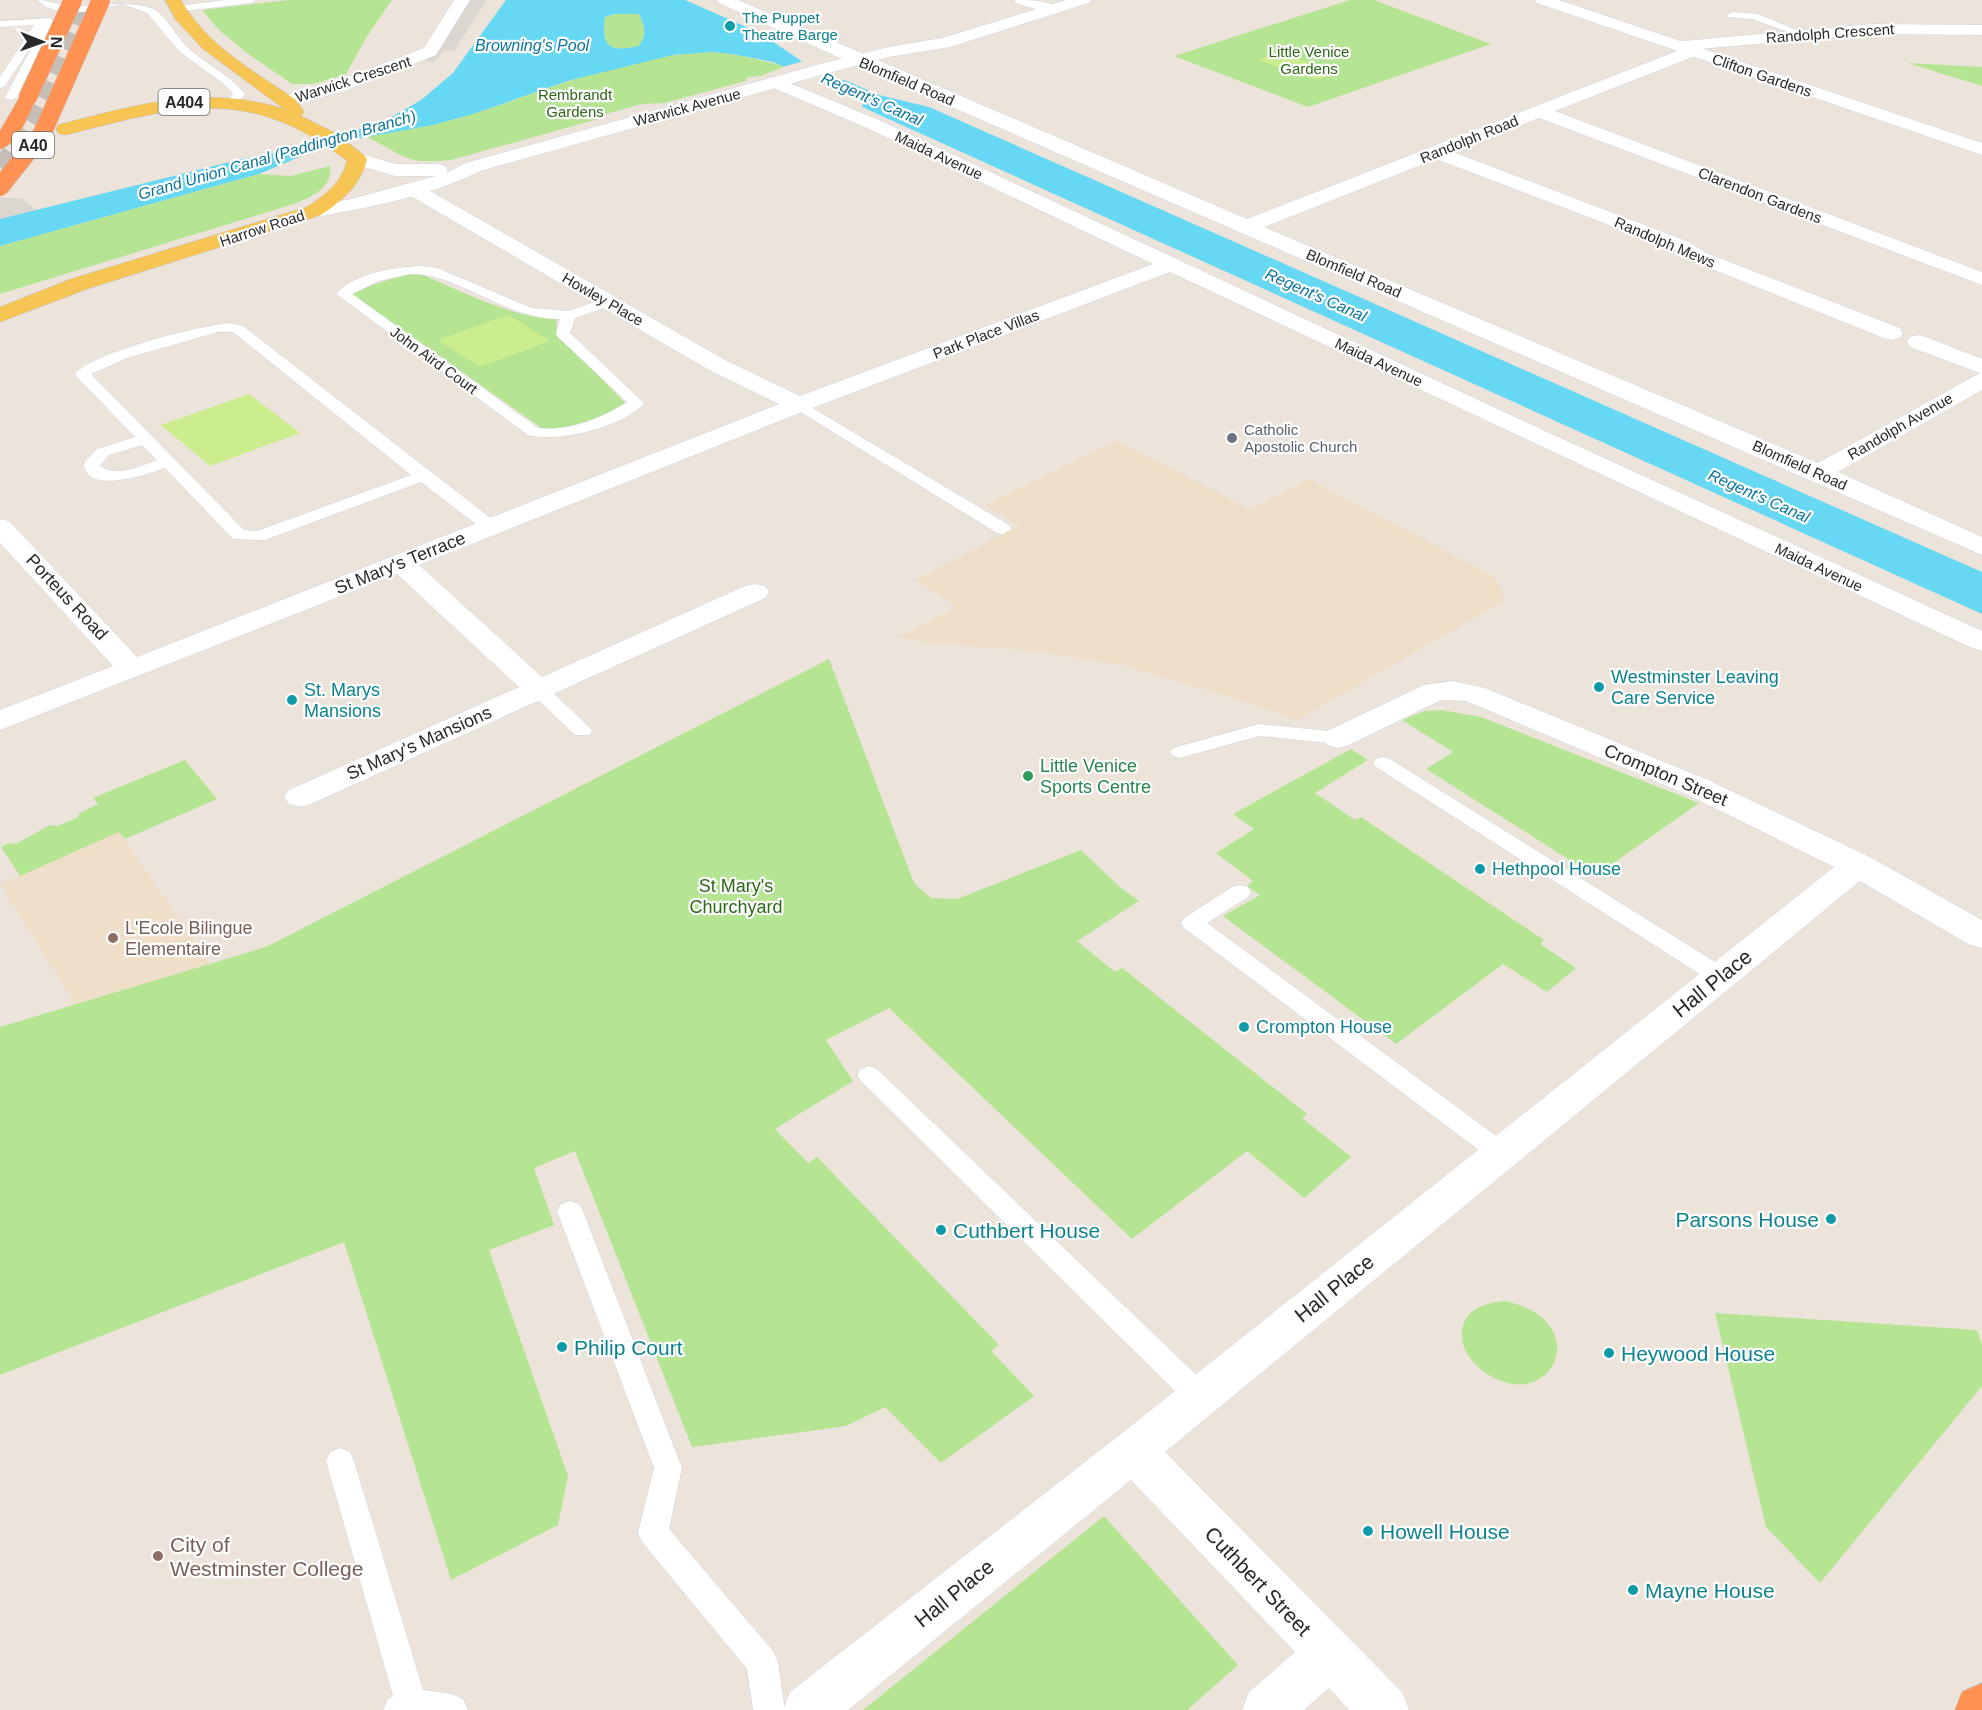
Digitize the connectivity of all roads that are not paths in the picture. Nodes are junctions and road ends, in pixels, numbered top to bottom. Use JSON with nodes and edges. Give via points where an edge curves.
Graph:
{"nodes":[{"id":1,"x":42,"y":0,"type":"edge"},
{"id":2,"x":101,"y":0,"type":"edge"},
{"id":3,"x":125,"y":0,"type":"edge"},
{"id":4,"x":251,"y":0,"type":"edge"},
{"id":5,"x":462,"y":0,"type":"edge"},
{"id":6,"x":725,"y":0,"type":"edge"},
{"id":7,"x":1083,"y":0,"type":"edge"},
{"id":8,"x":1543,"y":0,"type":"edge"},
{"id":9,"x":1013,"y":1,"type":"edge"},
{"id":10,"x":66,"y":4,"type":"edge"},
{"id":11,"x":175,"y":4,"type":"edge"},
{"id":12,"x":1051,"y":9,"type":"junction"},
{"id":13,"x":1732,"y":15,"type":"dead end"},
{"id":14,"x":50,"y":22,"type":"junction"},
{"id":15,"x":0,"y":24,"type":"edge"},
{"id":16,"x":1982,"y":30,"type":"edge"},
{"id":17,"x":917,"y":32,"type":"dead end"},
{"id":18,"x":1802,"y":34,"type":"junction"},
{"id":19,"x":1685,"y":49,"type":"junction"},
{"id":20,"x":889,"y":52,"type":"junction"},
{"id":21,"x":859,"y":60,"type":"junction"},
{"id":22,"x":775,"y":82,"type":"junction"},
{"id":23,"x":0,"y":85,"type":"edge"},
{"id":24,"x":11,"y":97,"type":"dead end"},
{"id":25,"x":234,"y":101,"type":"junction"},
{"id":26,"x":286,"y":101,"type":"junction"},
{"id":27,"x":1538,"y":111,"type":"junction"},
{"id":28,"x":303,"y":123,"type":"junction"},
{"id":29,"x":65,"y":129,"type":"dead end"},
{"id":30,"x":0,"y":144,"type":"edge"},
{"id":31,"x":1982,"y":149,"type":"edge"},
{"id":32,"x":1436,"y":152,"type":"junction"},
{"id":33,"x":352,"y":155,"type":"junction"},
{"id":34,"x":473,"y":167,"type":"junction"},
{"id":35,"x":0,"y":187,"type":"edge"},
{"id":36,"x":411,"y":188,"type":"junction"},
{"id":37,"x":314,"y":211,"type":"junction"},
{"id":38,"x":1246,"y":227,"type":"junction"},
{"id":39,"x":1172,"y":264,"type":"junction"},
{"id":40,"x":1982,"y":279,"type":"edge"},
{"id":41,"x":79,"y":284,"type":"junction"},
{"id":42,"x":0,"y":297,"type":"edge"},
{"id":43,"x":608,"y":302,"type":"junction"},
{"id":44,"x":0,"y":315,"type":"edge"},
{"id":45,"x":569,"y":315,"type":"junction"},
{"id":46,"x":1892,"y":333,"type":"dead end"},
{"id":47,"x":1918,"y":342,"type":"dead end"},
{"id":48,"x":1982,"y":367,"type":"edge"},
{"id":49,"x":1982,"y":380,"type":"edge"},
{"id":50,"x":799,"y":405,"type":"junction"},
{"id":51,"x":145,"y":439,"type":"junction"},
{"id":52,"x":167,"y":462,"type":"junction"},
{"id":53,"x":1819,"y":473,"type":"junction"},
{"id":54,"x":423,"y":476,"type":"junction"},
{"id":55,"x":0,"y":527,"type":"edge"},
{"id":56,"x":491,"y":527,"type":"junction"},
{"id":57,"x":1003,"y":529,"type":"dead end"},
{"id":58,"x":1982,"y":547,"type":"edge"},
{"id":59,"x":13,"y":557,"type":"edge"},
{"id":60,"x":401,"y":563,"type":"junction"},
{"id":61,"x":755,"y":592,"type":"dead end"},
{"id":62,"x":1982,"y":642,"type":"edge"},
{"id":63,"x":132,"y":669,"type":"junction"},
{"id":64,"x":538,"y":689,"type":"junction"},
{"id":65,"x":0,"y":721,"type":"edge"},
{"id":66,"x":582,"y":731,"type":"dead end"},
{"id":67,"x":1338,"y":738,"type":"joint"},
{"id":68,"x":1180,"y":752,"type":"dead end"},
{"id":69,"x":1383,"y":763,"type":"dead end"},
{"id":70,"x":300,"y":797,"type":"dead end"},
{"id":71,"x":1858,"y":865,"type":"junction"},
{"id":72,"x":1240,"y":892,"type":"dead end"},
{"id":73,"x":1982,"y":936,"type":"edge"},
{"id":74,"x":1720,"y":976,"type":"junction"},
{"id":75,"x":869,"y":1075,"type":"dead end"},
{"id":76,"x":1501,"y":1153,"type":"junction"},
{"id":77,"x":570,"y":1211,"type":"dead end"},
{"id":78,"x":1199,"y":1396,"type":"junction"},
{"id":79,"x":1133,"y":1451,"type":"junction"},
{"id":80,"x":339,"y":1461,"type":"dead end"},
{"id":81,"x":1330,"y":1654,"type":"junction"},
{"id":82,"x":405,"y":1707,"type":"edge"},
{"id":83,"x":452,"y":1710,"type":"edge"},
{"id":84,"x":769,"y":1710,"type":"edge"},
{"id":85,"x":808,"y":1710,"type":"edge"},
{"id":86,"x":1267,"y":1710,"type":"edge"},
{"id":87,"x":1384,"y":1710,"type":"edge"}],
"edges":[{"from":1,"to":10,"type":"lane","via":[[47,5]]},
{"from":2,"to":35,"type":"highway","number":"A40","bridge":true,"via":[[42,134]]},
{"from":3,"to":10,"type":"lane","via":[[84,9]]},
{"from":3,"to":25,"type":"lane","via":[[151,11],[184,50],[228,82],[239,94]]},
{"from":4,"to":11,"type":"lane"},
{"from":5,"to":26,"type":"street","name":"Warwick Crescent","via":[[430,51],[336,88]]},
{"from":6,"to":21,"type":"street","name":"Blomfield Road"},
{"from":7,"to":12,"type":"street"},
{"from":8,"to":19,"type":"street","name":"Clifton Gardens"},
{"from":9,"to":12,"type":"street"},
{"from":10,"to":14,"type":"lane"},
{"from":10,"to":30,"type":"highway","number":"A40","bridge":true,"via":[[15,124]]},
{"from":11,"to":26,"type":"main road","number":"A404","via":[[181,18],[202,39]]},
{"from":12,"to":20,"type":"street","via":[[944,43]]},
{"from":13,"to":18,"type":"lane","via":[[1753,16]]},
{"from":14,"to":15,"type":"lane"},
{"from":14,"to":23,"type":"lane","via":[[39,26]]},
{"from":14,"to":24,"type":"lane"},
{"from":16,"to":18,"type":"street","name":"Randolph Crescent","via":[[1872,28]]},
{"from":17,"to":20,"type":"street"},
{"from":18,"to":19,"type":"street","name":"Randolph Crescent"},
{"from":19,"to":27,"type":"street","name":"Randolph Road"},
{"from":19,"to":31,"type":"street","name":"Clifton Gardens"},
{"from":20,"to":21,"type":"street"},
{"from":21,"to":22,"type":"street","name":"Warwick Avenue"},
{"from":21,"to":38,"type":"street","name":"Blomfield Road"},
{"from":22,"to":34,"type":"street","name":"Warwick Avenue"},
{"from":22,"to":39,"type":"street","name":"Maida Avenue"},
{"from":25,"to":28,"type":"main road","number":"A404"},
{"from":25,"to":29,"type":"main road","number":"A404","via":[[183,102]]},
{"from":26,"to":28,"type":"main road","number":"A404"},
{"from":27,"to":32,"type":"street","name":"Randolph Road"},
{"from":27,"to":40,"type":"street","name":"Clarendon Gardens"},
{"from":28,"to":33,"type":"main road","number":"A404"},
{"from":32,"to":38,"type":"street","name":"Randolph Road"},
{"from":32,"to":46,"type":"street","name":"Randolph Mews","via":[[1682,246],[1699,257]]},
{"from":33,"to":34,"type":"street","name":"Warwick Avenue","via":[[403,171]]},
{"from":33,"to":37,"type":"main road","name":"Harrow Road","via":[[354,176],[347,187]]},
{"from":34,"to":36,"type":"street","name":"Warwick Avenue","via":[[453,177]]},
{"from":36,"to":37,"type":"street","name":"Warwick Avenue","via":[[353,205]]},
{"from":36,"to":43,"type":"street","name":"Howley Place"},
{"from":37,"to":41,"type":"main road","name":"Harrow Road"},
{"from":38,"to":53,"type":"street","name":"Blomfield Road"},
{"from":39,"to":50,"type":"street","name":"Park Place Villas"},
{"from":39,"to":62,"type":"street","name":"Maida Avenue"},
{"from":41,"to":42,"type":"main road","name":"Harrow Road"},
{"from":41,"to":44,"type":"main road","name":"Harrow Road"},
{"from":43,"to":45,"type":"lane","name":"John Aird Court"},
{"from":43,"to":50,"type":"street","name":"Howley Place","via":[[717,365]]},
{"from":45,"to":45,"type":"lane","name":"John Aird Court","via":[[563,333],[636,403],[566,433],[546,435],[534,432],[343,294],[354,286],[418,268],[529,312]]},
{"from":47,"to":48,"type":"street"},
{"from":49,"to":53,"type":"street","name":"Randolph Avenue"},
{"from":50,"to":56,"type":"street","name":"St Mary's Terrace"},
{"from":50,"to":57,"type":"lane"},
{"from":51,"to":52,"type":"lane"},
{"from":51,"to":52,"type":"lane","via":[[104,452],[92,468],[103,475],[124,475]]},
{"from":51,"to":54,"type":"lane","via":[[83,372],[111,359],[218,328],[238,329]]},
{"from":52,"to":54,"type":"lane","via":[[243,537],[259,536]]},
{"from":53,"to":58,"type":"street","name":"Blomfield Road"},
{"from":54,"to":56,"type":"lane"},
{"from":55,"to":59,"type":"street","name":"Porteus Road"},
{"from":56,"to":60,"type":"street","name":"St Mary's Terrace"},
{"from":59,"to":63,"type":"street","name":"Porteus Road"},
{"from":60,"to":63,"type":"street","name":"St Mary's Terrace"},
{"from":60,"to":64,"type":"street"},
{"from":61,"to":64,"type":"street","name":"St Mary's Mansions"},
{"from":63,"to":65,"type":"street","name":"St Mary's Terrace"},
{"from":64,"to":66,"type":"lane"},
{"from":64,"to":70,"type":"street","name":"St Mary's Mansions"},
{"from":67,"to":68,"type":"lane","via":[[1259,730]]},
{"from":67,"to":71,"type":"street","name":"Crompton Street","via":[[1435,691],[1474,694],[1697,787]]},
{"from":69,"to":74,"type":"lane"},
{"from":71,"to":73,"type":"street","name":"Crompton Street"},
{"from":71,"to":74,"type":"street","name":"Hall Place"},
{"from":72,"to":76,"type":"lane","via":[[1192,923]]},
{"from":74,"to":76,"type":"street","name":"Hall Place"},
{"from":75,"to":78,"type":"lane"},
{"from":76,"to":78,"type":"street","name":"Hall Place"},
{"from":77,"to":84,"type":"lane","via":[[668,1468],[653,1533],[762,1662]]},
{"from":78,"to":79,"type":"street","name":"Hall Place"},
{"from":79,"to":81,"type":"street","name":"Cuthbert Street"},
{"from":79,"to":85,"type":"street","name":"Hall Place"},
{"from":80,"to":82,"type":"lane"},
{"from":81,"to":86,"type":"street"},
{"from":81,"to":87,"type":"street","name":"Cuthbert Street"},
{"from":82,"to":83,"type":"lane"}]}
